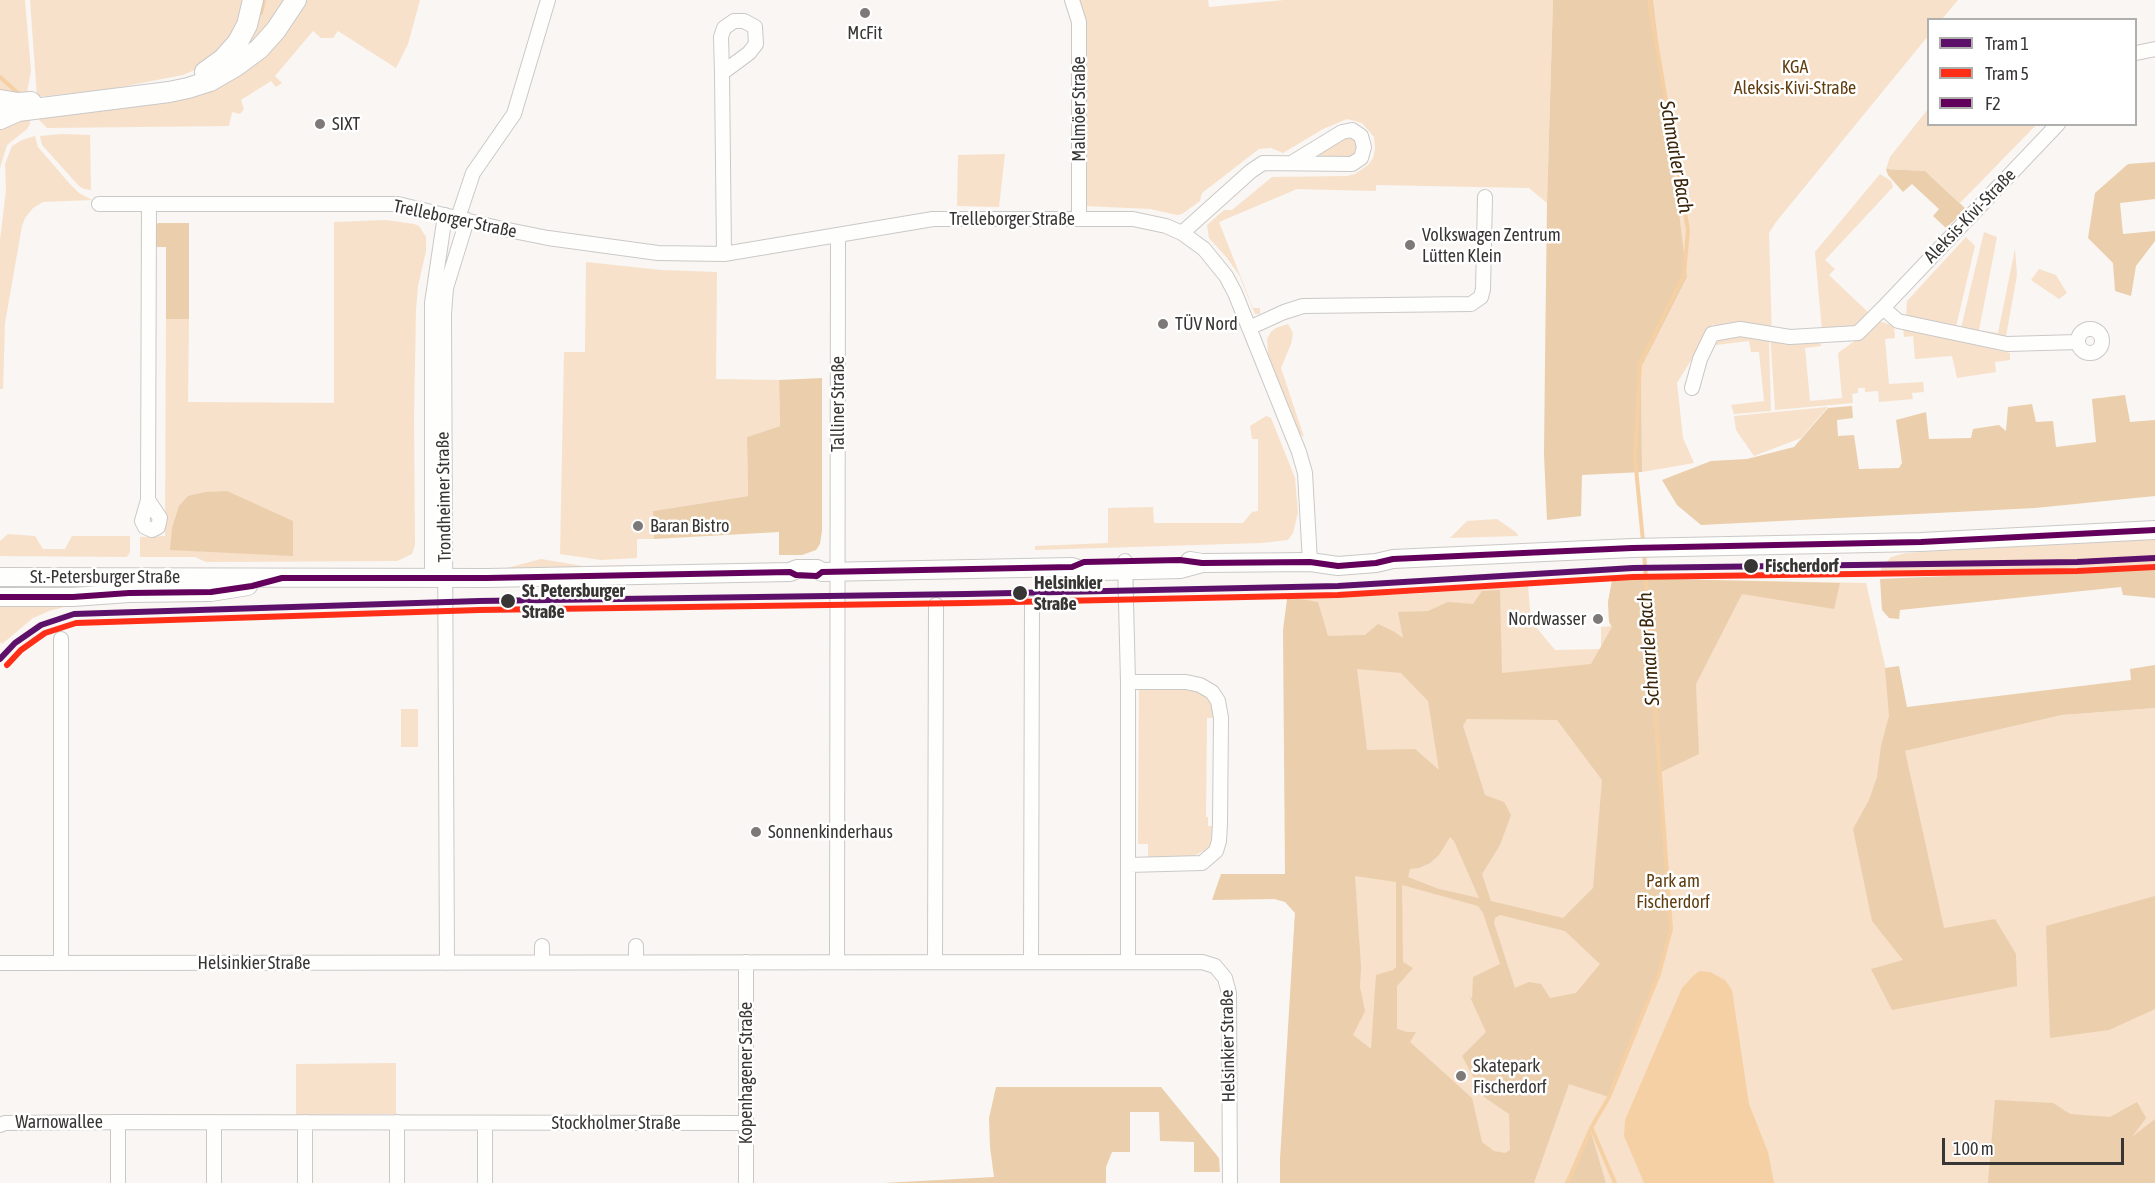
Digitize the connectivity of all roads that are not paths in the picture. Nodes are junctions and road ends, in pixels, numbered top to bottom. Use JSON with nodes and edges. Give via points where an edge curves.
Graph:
{"nodes":[{"id":1,"x":253,"y":0,"type":"edge"},
{"id":2,"x":296,"y":0,"type":"edge"},
{"id":3,"x":548,"y":0,"type":"edge"},
{"id":4,"x":1072,"y":0,"type":"edge"},
{"id":5,"x":2155,"y":49,"type":"edge"},
{"id":6,"x":2137,"y":53,"type":"edge"},
{"id":7,"x":722,"y":73,"type":"dead end"},
{"id":8,"x":0,"y":100,"type":"edge"},
{"id":9,"x":0,"y":119,"type":"edge"},
{"id":10,"x":2056,"y":126,"type":"edge"},
{"id":11,"x":1293,"y":162,"type":"junction"},
{"id":12,"x":1485,"y":197,"type":"dead end"},
{"id":13,"x":99,"y":204,"type":"dead end"},
{"id":14,"x":149,"y":204,"type":"junction"},
{"id":15,"x":457,"y":218,"type":"junction"},
{"id":16,"x":1079,"y":219,"type":"junction"},
{"id":17,"x":1182,"y":233,"type":"junction"},
{"id":18,"x":838,"y":236,"type":"junction"},
{"id":19,"x":724,"y":254,"type":"junction"},
{"id":20,"x":1883,"y":308,"type":"junction"},
{"id":21,"x":1249,"y":328,"type":"junction"},
{"id":22,"x":2078,"y":342,"type":"dead end"},
{"id":23,"x":1692,"y":388,"type":"dead end"},
{"id":24,"x":438,"y":416,"type":"junction"},
{"id":25,"x":148,"y":500,"type":"dead end"},
{"id":26,"x":2155,"y":530,"type":"edge"},
{"id":27,"x":1310,"y":562,"type":"junction"},
{"id":28,"x":1125,"y":566,"type":"junction"},
{"id":29,"x":830,"y":572,"type":"junction"},
{"id":30,"x":0,"y":577,"type":"edge"},
{"id":31,"x":282,"y":578,"type":"junction"},
{"id":32,"x":438,"y":578,"type":"junction"},
{"id":33,"x":0,"y":597,"type":"edge"},
{"id":34,"x":1032,"y":604,"type":"dead end"},
{"id":35,"x":936,"y":605,"type":"dead end"},
{"id":36,"x":61,"y":639,"type":"dead end"},
{"id":37,"x":1128,"y":682,"type":"junction"},
{"id":38,"x":1128,"y":865,"type":"junction"},
{"id":39,"x":542,"y":946,"type":"dead end"},
{"id":40,"x":636,"y":946,"type":"dead end"},
{"id":41,"x":542,"y":962,"type":"junction"},
{"id":42,"x":636,"y":962,"type":"junction"},
{"id":43,"x":746,"y":962,"type":"junction"},
{"id":44,"x":837,"y":962,"type":"junction"},
{"id":45,"x":935,"y":962,"type":"junction"},
{"id":46,"x":1030,"y":962,"type":"junction"},
{"id":47,"x":1128,"y":962,"type":"junction"},
{"id":48,"x":0,"y":963,"type":"edge"},
{"id":49,"x":61,"y":963,"type":"junction"},
{"id":50,"x":447,"y":963,"type":"junction"},
{"id":51,"x":118,"y":1122,"type":"junction"},
{"id":52,"x":214,"y":1122,"type":"junction"},
{"id":53,"x":305,"y":1122,"type":"junction"},
{"id":54,"x":397,"y":1122,"type":"junction"},
{"id":55,"x":485,"y":1123,"type":"junction"},
{"id":56,"x":746,"y":1123,"type":"junction"},
{"id":57,"x":0,"y":1125,"type":"edge"},
{"id":58,"x":118,"y":1183,"type":"edge"},
{"id":59,"x":214,"y":1183,"type":"edge"},
{"id":60,"x":305,"y":1183,"type":"edge"},
{"id":61,"x":397,"y":1183,"type":"edge"},
{"id":62,"x":485,"y":1183,"type":"edge"},
{"id":63,"x":746,"y":1183,"type":"edge"},
{"id":64,"x":1230,"y":1183,"type":"edge"}],
"edges":[{"from":1,"to":8,"type":"highway","via":[[238,42],[223,59],[190,79],[110,93],[18,103]]},
{"from":2,"to":9,"type":"highway","via":[[259,49],[210,81],[168,92],[18,111]]},
{"from":3,"to":15,"type":"street","via":[[514,114],[473,172]]},
{"from":4,"to":16,"type":"street","name":"Malmöer Straße","via":[[1079,22]]},
{"from":5,"to":6,"type":"street"},
{"from":7,"to":19,"type":"street"},
{"from":10,"to":20,"type":"street","name":"Aleksis-Kivi-Straße"},
{"from":11,"to":11,"type":"street","via":[[1352,164],[1361,158],[1361,136],[1352,130],[1342,132]]},
{"from":11,"to":17,"type":"street","via":[[1263,163]]},
{"from":12,"to":21,"type":"street","via":[[1484,289],[1471,304],[1304,306]]},
{"from":13,"to":14,"type":"street","name":"Trelleborger Straße"},
{"from":14,"to":15,"type":"street","name":"Trelleborger Straße","via":[[378,203]]},
{"from":14,"to":25,"type":"street"},
{"from":15,"to":19,"type":"street","name":"Trelleborger Straße","via":[[513,232],[620,249]]},
{"from":15,"to":24,"type":"street","name":"Trondheimer Straße","via":[[446,288]]},
{"from":15,"to":24,"type":"street","name":"Trondheimer Straße","via":[[432,303]]},
{"from":16,"to":17,"type":"street","name":"Trelleborger Straße","via":[[1133,219]]},
{"from":16,"to":18,"type":"street","name":"Trelleborger Straße","via":[[933,219]]},
{"from":17,"to":21,"type":"street","name":"Trelleborger Straße","via":[[1204,249],[1226,276]]},
{"from":18,"to":19,"type":"street","name":"Trelleborger Straße"},
{"from":18,"to":29,"type":"street","name":"Talliner Straße"},
{"from":20,"to":22,"type":"street","via":[[1898,321],[2007,344]]},
{"from":20,"to":23,"type":"street","name":"Aleksis-Kivi-Straße","via":[[1858,333],[1790,337],[1740,329],[1712,334]]},
{"from":21,"to":27,"type":"street","name":"Trelleborger Straße","via":[[1305,473]]},
{"from":24,"to":32,"type":"street","name":"Trondheimer Straße"},
{"from":26,"to":27,"type":"main road","name":"St.-Petersburger Straße","via":[[1921,542],[1641,547],[1393,559],[1376,554],[1338,555]]},
{"from":27,"to":28,"type":"main road","name":"St.-Petersburger Straße","via":[[1202,563],[1180,569]]},
{"from":28,"to":29,"type":"main road","name":"St.-Petersburger Straße","via":[[1084,571],[1072,567]]},
{"from":28,"to":37,"type":"street"},
{"from":29,"to":32,"type":"main road","name":"St.-Petersburger Straße","via":[[797,569]]},
{"from":29,"to":44,"type":"street"},
{"from":30,"to":31,"type":"main road","name":"St.-Petersburger Straße"},
{"from":31,"to":32,"type":"main road","name":"St.-Petersburger Straße"},
{"from":31,"to":33,"type":"main road","name":"St.-Petersburger Straße","via":[[211,592]]},
{"from":32,"to":50,"type":"street"},
{"from":34,"to":46,"type":"street"},
{"from":35,"to":45,"type":"street"},
{"from":36,"to":49,"type":"street"},
{"from":37,"to":38,"type":"street"},
{"from":37,"to":38,"type":"street","via":[[1200,685],[1218,701],[1221,718],[1220,840],[1216,851],[1202,863]]},
{"from":38,"to":47,"type":"street"},
{"from":39,"to":41,"type":"street"},
{"from":40,"to":42,"type":"street"},
{"from":41,"to":42,"type":"street","name":"Helsinkier Straße"},
{"from":41,"to":50,"type":"street","name":"Helsinkier Straße"},
{"from":42,"to":43,"type":"street","name":"Helsinkier Straße"},
{"from":43,"to":44,"type":"street","name":"Helsinkier Straße"},
{"from":43,"to":56,"type":"street","name":"Kopenhagener Straße"},
{"from":44,"to":45,"type":"street","name":"Helsinkier Straße"},
{"from":45,"to":46,"type":"street","name":"Helsinkier Straße"},
{"from":46,"to":47,"type":"street","name":"Helsinkier Straße"},
{"from":47,"to":64,"type":"street","name":"Helsinkier Straße","via":[[1202,962],[1215,966],[1225,978],[1229,993]]},
{"from":48,"to":49,"type":"street","name":"Helsinkier Straße"},
{"from":49,"to":50,"type":"street","name":"Helsinkier Straße"},
{"from":51,"to":52,"type":"street","name":"Stockholmer Straße"},
{"from":51,"to":57,"type":"street","name":"Warnowallee"},
{"from":51,"to":58,"type":"street"},
{"from":52,"to":53,"type":"street","name":"Stockholmer Straße"},
{"from":52,"to":59,"type":"street"},
{"from":53,"to":54,"type":"street","name":"Stockholmer Straße"},
{"from":53,"to":60,"type":"street"},
{"from":54,"to":55,"type":"street","name":"Stockholmer Straße"},
{"from":54,"to":61,"type":"street"},
{"from":55,"to":56,"type":"street","name":"Stockholmer Straße"},
{"from":55,"to":62,"type":"street"},
{"from":56,"to":63,"type":"street","name":"Kopenhagener Straße"}]}
